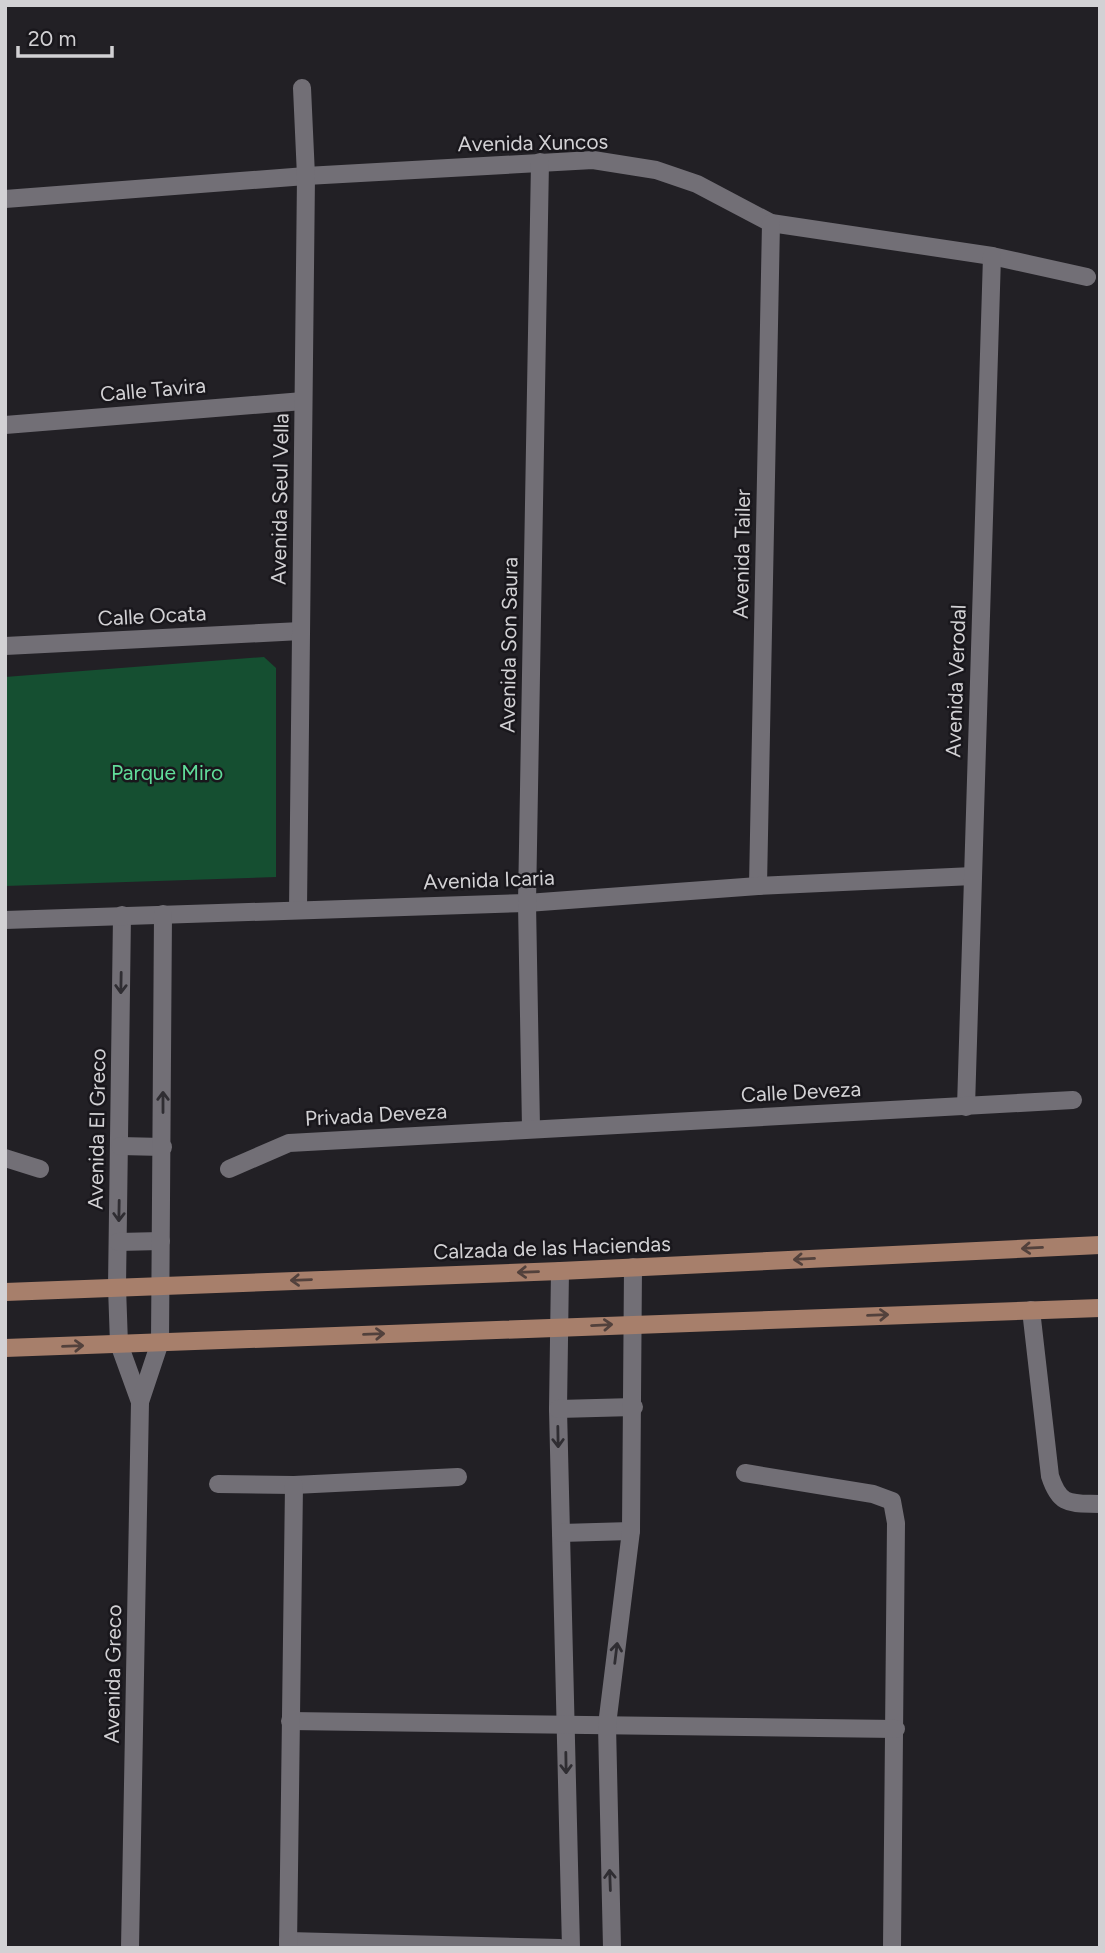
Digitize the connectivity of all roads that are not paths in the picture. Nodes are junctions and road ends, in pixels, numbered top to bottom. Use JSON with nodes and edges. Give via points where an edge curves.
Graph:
{"nodes":[{"id":1,"x":302,"y":88,"type":"dead end"},
{"id":2,"x":540,"y":162,"type":"junction"},
{"id":3,"x":306,"y":176,"type":"junction"},
{"id":4,"x":5,"y":199,"type":"edge"},
{"id":5,"x":771,"y":223,"type":"junction"},
{"id":6,"x":992,"y":257,"type":"junction"},
{"id":7,"x":1087,"y":277,"type":"dead end"},
{"id":8,"x":303,"y":401,"type":"junction"},
{"id":9,"x":5,"y":425,"type":"edge"},
{"id":10,"x":301,"y":631,"type":"junction"},
{"id":11,"x":5,"y":646,"type":"edge"},
{"id":12,"x":973,"y":876,"type":"junction"},
{"id":13,"x":758,"y":886,"type":"junction"},
{"id":14,"x":527,"y":903,"type":"junction"},
{"id":15,"x":298,"y":910,"type":"junction"},
{"id":16,"x":163,"y":914,"type":"junction"},
{"id":17,"x":122,"y":915,"type":"junction"},
{"id":18,"x":5,"y":920,"type":"edge"},
{"id":19,"x":1073,"y":1100,"type":"dead end"},
{"id":20,"x":966,"y":1107,"type":"junction"},
{"id":21,"x":531,"y":1128,"type":"junction"},
{"id":22,"x":120,"y":1146,"type":"junction"},
{"id":23,"x":163,"y":1147,"type":"junction"},
{"id":24,"x":5,"y":1158,"type":"edge"},
{"id":25,"x":40,"y":1169,"type":"dead end"},
{"id":26,"x":229,"y":1169,"type":"dead end"},
{"id":27,"x":161,"y":1241,"type":"junction"},
{"id":28,"x":118,"y":1242,"type":"junction"},
{"id":29,"x":1100,"y":1245,"type":"edge"},
{"id":30,"x":633,"y":1267,"type":"junction"},
{"id":31,"x":560,"y":1271,"type":"junction"},
{"id":32,"x":159,"y":1285,"type":"junction"},
{"id":33,"x":117,"y":1287,"type":"junction"},
{"id":34,"x":5,"y":1292,"type":"edge"},
{"id":35,"x":1100,"y":1308,"type":"edge"},
{"id":36,"x":1031,"y":1310,"type":"junction"},
{"id":37,"x":634,"y":1323,"type":"junction"},
{"id":38,"x":559,"y":1327,"type":"junction"},
{"id":39,"x":160,"y":1342,"type":"junction"},
{"id":40,"x":119,"y":1344,"type":"junction"},
{"id":41,"x":5,"y":1348,"type":"edge"},
{"id":42,"x":140,"y":1402,"type":"junction"},
{"id":43,"x":634,"y":1407,"type":"junction"},
{"id":44,"x":558,"y":1409,"type":"junction"},
{"id":45,"x":746,"y":1473,"type":"dead end"},
{"id":46,"x":458,"y":1477,"type":"dead end"},
{"id":47,"x":218,"y":1484,"type":"dead end"},
{"id":48,"x":294,"y":1485,"type":"junction"},
{"id":49,"x":1100,"y":1504,"type":"edge"},
{"id":50,"x":631,"y":1531,"type":"junction"},
{"id":51,"x":561,"y":1533,"type":"junction"},
{"id":52,"x":290,"y":1721,"type":"junction"},
{"id":53,"x":566,"y":1725,"type":"junction"},
{"id":54,"x":607,"y":1725,"type":"junction"},
{"id":55,"x":896,"y":1729,"type":"junction"},
{"id":56,"x":288,"y":1944,"type":"edge"},
{"id":57,"x":130,"y":1948,"type":"edge"},
{"id":58,"x":561,"y":1948,"type":"edge"},
{"id":59,"x":571,"y":1948,"type":"edge"},
{"id":60,"x":612,"y":1948,"type":"edge"},
{"id":61,"x":892,"y":1948,"type":"edge"}],
"edges":[{"from":1,"to":3,"type":"street","name":"Avenida Seul Vella"},
{"from":2,"to":3,"type":"street","name":"Avenida Xuncos"},
{"from":2,"to":5,"type":"street","name":"Avenida Xuncos","via":[[593,160],[656,170],[696,184]]},
{"from":2,"to":14,"type":"street","name":"Avenida Son Saura"},
{"from":3,"to":4,"type":"street","name":"Avenida Xuncos"},
{"from":3,"to":8,"type":"street","name":"Avenida Seul Vella"},
{"from":5,"to":6,"type":"street","name":"Avenida Xuncos"},
{"from":5,"to":13,"type":"street","name":"Avenida Tailer"},
{"from":6,"to":7,"type":"street","name":"Avenida Xuncos"},
{"from":6,"to":12,"type":"street","name":"Avenida Verodal"},
{"from":8,"to":9,"type":"street","name":"Calle Tavira"},
{"from":8,"to":10,"type":"street","name":"Avenida Seul Vella"},
{"from":10,"to":11,"type":"street","name":"Calle Ocata"},
{"from":10,"to":15,"type":"street","name":"Avenida Seul Vella"},
{"from":12,"to":13,"type":"street","name":"Avenida Icaria"},
{"from":12,"to":20,"type":"street","name":"Avenida Verodal"},
{"from":13,"to":14,"type":"street","name":"Avenida Icaria"},
{"from":14,"to":15,"type":"street","name":"Avenida Icaria"},
{"from":14,"to":21,"type":"street","name":"Avenida Son Saura"},
{"from":15,"to":16,"type":"street","name":"Avenida Icaria"},
{"from":16,"to":17,"type":"street","name":"Avenida Icaria"},
{"from":23,"to":16,"type":"street","one_way":true},
{"from":17,"to":18,"type":"street","name":"Avenida Icaria"},
{"from":17,"to":22,"type":"street","name":"Avenida El Greco","one_way":true},
{"from":19,"to":20,"type":"street","name":"Calle Deveza"},
{"from":20,"to":21,"type":"street","name":"Calle Deveza"},
{"from":21,"to":26,"type":"street","name":"Privada Deveza","via":[[289,1143]]},
{"from":22,"to":23,"type":"street"},
{"from":22,"to":28,"type":"street","name":"Avenida El Greco","one_way":true},
{"from":23,"to":27,"type":"street"},
{"from":24,"to":25,"type":"street"},
{"from":27,"to":28,"type":"street"},
{"from":27,"to":32,"type":"street"},
{"from":28,"to":33,"type":"street","name":"Avenida El Greco"},
{"from":29,"to":30,"type":"main road","name":"Calzada de las Haciendas","one_way":true},
{"from":30,"to":31,"type":"main road","name":"Calzada de las Haciendas"},
{"from":30,"to":37,"type":"street"},
{"from":31,"to":32,"type":"main road","name":"Calzada de las Haciendas","one_way":true},
{"from":31,"to":38,"type":"street"},
{"from":32,"to":33,"type":"main road","name":"Calzada de las Haciendas"},
{"from":32,"to":39,"type":"street"},
{"from":33,"to":34,"type":"main road","name":"Calzada de las Haciendas"},
{"from":33,"to":40,"type":"street","name":"Avenida El Greco"},
{"from":35,"to":36,"type":"main road"},
{"from":37,"to":36,"type":"main road","one_way":true},
{"from":36,"to":49,"type":"street","via":[[1055,1493],[1068,1503]]},
{"from":38,"to":37,"type":"main road","one_way":true},
{"from":37,"to":43,"type":"street"},
{"from":39,"to":38,"type":"main road","one_way":true},
{"from":38,"to":44,"type":"street"},
{"from":39,"to":40,"type":"main road"},
{"from":39,"to":42,"type":"street","name":"Avenida Greco"},
{"from":41,"to":40,"type":"main road","one_way":true},
{"from":40,"to":42,"type":"street","name":"Avenida Greco"},
{"from":42,"to":57,"type":"street","name":"Avenida Greco"},
{"from":43,"to":44,"type":"street"},
{"from":43,"to":50,"type":"street"},
{"from":44,"to":51,"type":"street","one_way":true},
{"from":45,"to":55,"type":"street","via":[[892,1501],[896,1523]]},
{"from":46,"to":48,"type":"street"},
{"from":47,"to":48,"type":"street"},
{"from":48,"to":52,"type":"street"},
{"from":50,"to":51,"type":"street"},
{"from":54,"to":50,"type":"street","one_way":true},
{"from":51,"to":53,"type":"street"},
{"from":52,"to":53,"type":"street"},
{"from":52,"to":56,"type":"street"},
{"from":53,"to":54,"type":"street"},
{"from":53,"to":59,"type":"street","one_way":true},
{"from":54,"to":55,"type":"street"},
{"from":60,"to":54,"type":"street","one_way":true},
{"from":55,"to":61,"type":"street"},
{"from":56,"to":58,"type":"street"}]}
